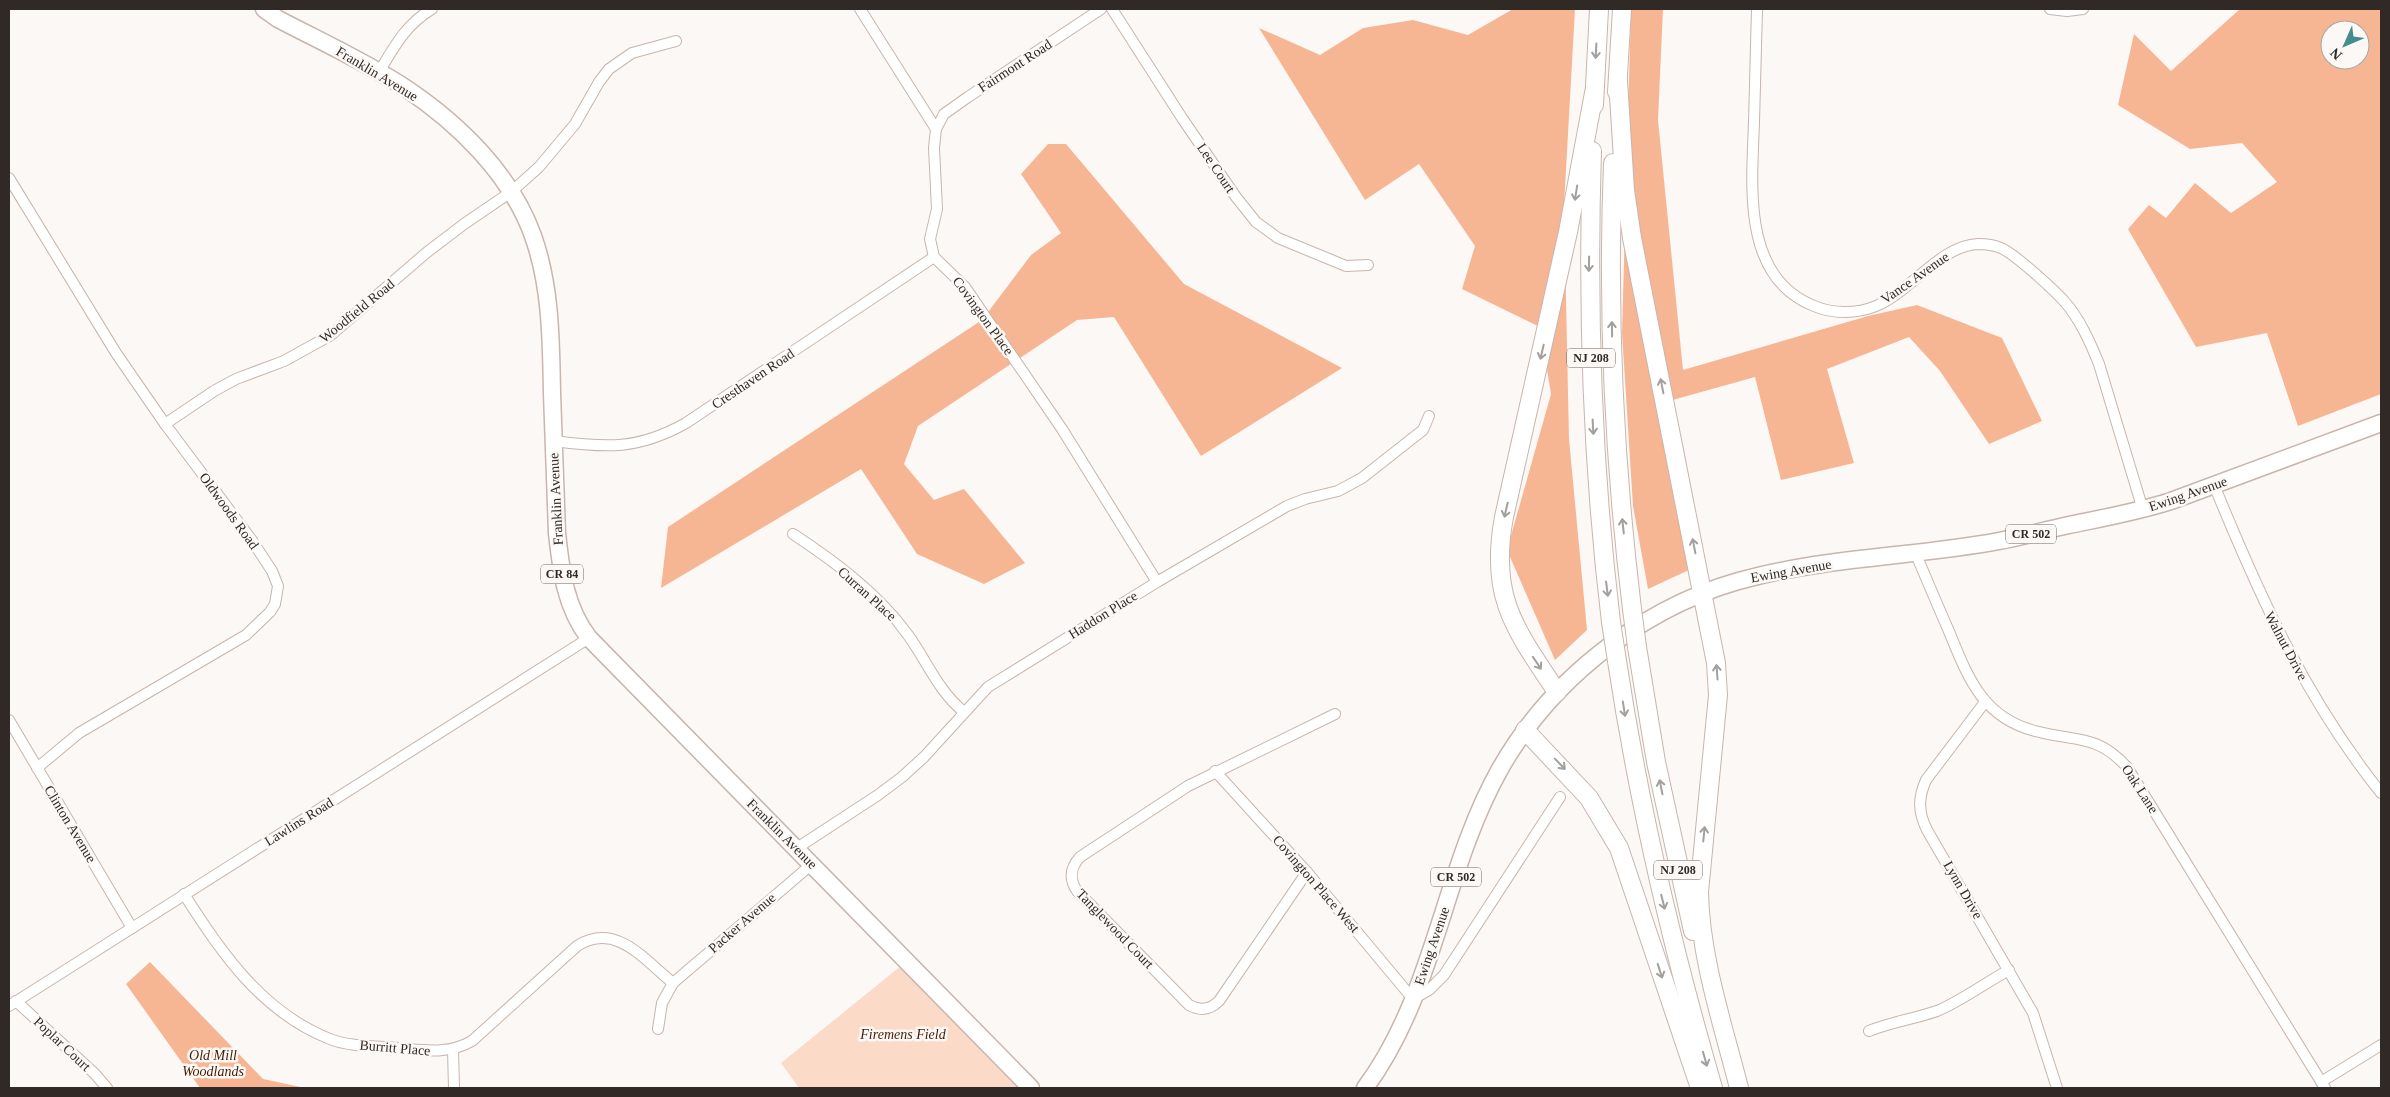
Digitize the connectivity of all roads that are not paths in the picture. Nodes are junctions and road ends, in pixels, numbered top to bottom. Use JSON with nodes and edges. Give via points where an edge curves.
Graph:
{"nodes":[{"id":1,"x":264,"y":9,"type":"edge"},
{"id":2,"x":432,"y":9,"type":"edge"},
{"id":3,"x":860,"y":9,"type":"edge"},
{"id":4,"x":1101,"y":9,"type":"edge"},
{"id":5,"x":1112,"y":9,"type":"edge"},
{"id":6,"x":1599,"y":9,"type":"edge"},
{"id":7,"x":1622,"y":9,"type":"edge"},
{"id":8,"x":1757,"y":9,"type":"edge"},
{"id":9,"x":2050,"y":9,"type":"edge"},
{"id":10,"x":2083,"y":9,"type":"edge"},
{"id":11,"x":676,"y":41,"type":"dead end"},
{"id":12,"x":379,"y":72,"type":"junction"},
{"id":13,"x":1618,"y":81,"type":"junction"},
{"id":14,"x":1594,"y":93,"type":"junction"},
{"id":15,"x":936,"y":129,"type":"junction"},
{"id":16,"x":9,"y":178,"type":"edge"},
{"id":17,"x":511,"y":192,"type":"junction"},
{"id":18,"x":934,"y":257,"type":"junction"},
{"id":19,"x":1368,"y":265,"type":"dead end"},
{"id":20,"x":1429,"y":416,"type":"dead end"},
{"id":21,"x":2381,"y":423,"type":"edge"},
{"id":22,"x":166,"y":424,"type":"junction"},
{"id":23,"x":554,"y":441,"type":"junction"},
{"id":24,"x":2214,"y":485,"type":"junction"},
{"id":25,"x":2143,"y":510,"type":"junction"},
{"id":26,"x":793,"y":534,"type":"dead end"},
{"id":27,"x":1916,"y":552,"type":"junction"},
{"id":28,"x":1157,"y":582,"type":"junction"},
{"id":29,"x":1703,"y":593,"type":"junction"},
{"id":30,"x":588,"y":638,"type":"junction"},
{"id":31,"x":1557,"y":692,"type":"junction"},
{"id":32,"x":1985,"y":702,"type":"junction"},
{"id":33,"x":964,"y":712,"type":"junction"},
{"id":34,"x":1335,"y":714,"type":"dead end"},
{"id":35,"x":9,"y":720,"type":"edge"},
{"id":36,"x":1525,"y":730,"type":"junction"},
{"id":37,"x":37,"y":768,"type":"junction"},
{"id":38,"x":1214,"y":771,"type":"junction"},
{"id":39,"x":2381,"y":793,"type":"edge"},
{"id":40,"x":1560,"y":797,"type":"dead end"},
{"id":41,"x":797,"y":848,"type":"junction"},
{"id":42,"x":812,"y":864,"type":"junction"},
{"id":43,"x":1306,"y":872,"type":"junction"},
{"id":44,"x":184,"y":894,"type":"junction"},
{"id":45,"x":132,"y":928,"type":"junction"},
{"id":46,"x":2009,"y":970,"type":"junction"},
{"id":47,"x":673,"y":983,"type":"junction"},
{"id":48,"x":1413,"y":999,"type":"junction"},
{"id":49,"x":12,"y":1004,"type":"edge"},
{"id":50,"x":658,"y":1029,"type":"dead end"},
{"id":51,"x":1869,"y":1031,"type":"dead end"},
{"id":52,"x":2381,"y":1045,"type":"edge"},
{"id":53,"x":452,"y":1050,"type":"junction"},
{"id":54,"x":2323,"y":1085,"type":"edge"},
{"id":55,"x":107,"y":1088,"type":"edge"},
{"id":56,"x":454,"y":1088,"type":"edge"},
{"id":57,"x":1031,"y":1088,"type":"edge"},
{"id":58,"x":1365,"y":1088,"type":"edge"},
{"id":59,"x":1700,"y":1088,"type":"edge"},
{"id":60,"x":1713,"y":1088,"type":"edge"},
{"id":61,"x":1737,"y":1088,"type":"edge"},
{"id":62,"x":2057,"y":1088,"type":"edge"}],
"edges":[{"from":1,"to":12,"type":"main road","name":"Franklin Avenue","number":"CR 84"},
{"from":2,"to":12,"type":"street","via":[[409,26]]},
{"from":3,"to":15,"type":"street"},
{"from":4,"to":15,"type":"street","name":"Fairmont Road","via":[[944,114]]},
{"from":5,"to":19,"type":"street","name":"Lee Court","via":[[1187,125],[1256,222],[1278,238],[1346,266]]},
{"from":6,"to":14,"type":"highway","number":"NJ 208","one_way":true},
{"from":7,"to":13,"type":"highway","number":"NJ 208"},
{"from":8,"to":25,"type":"street","name":"Vance Avenue","via":[[1752,194],[1765,260],[1780,284],[1793,295],[1819,308],[1856,311],[1892,298],[1951,253],[1967,245],[1990,245],[2010,254],[2064,301],[2090,342]]},
{"from":9,"to":10,"type":"street"},
{"from":11,"to":17,"type":"street","name":"Woodfield Road","via":[[632,53],[609,69],[558,147]]},
{"from":12,"to":17,"type":"main road","name":"Franklin Avenue","number":"CR 84","via":[[454,126],[494,168]]},
{"from":29,"to":13,"type":"highway","one_way":true,"via":[[1632,238],[1625,190]]},
{"from":61,"to":13,"type":"highway","number":"NJ 208","one_way":true,"bridge":true,"via":[[1706,986],[1679,874],[1656,762],[1632,609],[1620,502],[1613,386],[1611,233]]},
{"from":14,"to":31,"type":"highway","one_way":true,"via":[[1568,232],[1498,552],[1501,585],[1510,616],[1523,642]]},
{"from":14,"to":60,"type":"highway","number":"NJ 208","one_way":true,"bridge":true,"via":[[1589,271],[1592,387],[1611,622],[1633,765],[1657,879]]},
{"from":15,"to":18,"type":"street","via":[[937,209],[930,240]]},
{"from":16,"to":22,"type":"street","name":"Oldwoods Road","via":[[116,353]]},
{"from":17,"to":22,"type":"street","name":"Woodfield Road","via":[[426,253],[331,335],[284,361],[236,379]]},
{"from":17,"to":23,"type":"main road","name":"Franklin Avenue","number":"CR 84","via":[[533,236],[545,284]]},
{"from":18,"to":23,"type":"street","name":"Cresthaven Road","via":[[664,436],[610,446]]},
{"from":18,"to":28,"type":"street","name":"Covington Place","via":[[965,287],[1062,429]]},
{"from":20,"to":28,"type":"street","name":"Haddon Place","via":[[1423,430],[1362,478],[1338,490],[1287,506]]},
{"from":21,"to":24,"type":"main road","name":"Ewing Avenue","number":"CR 502"},
{"from":22,"to":37,"type":"street","name":"Oldwoods Road","via":[[272,571],[278,586],[275,604],[260,624],[246,635],[80,733]]},
{"from":23,"to":30,"type":"main road","name":"Franklin Avenue","number":"CR 84","via":[[560,559],[572,610]]},
{"from":24,"to":25,"type":"main road","name":"Ewing Avenue","number":"CR 502"},
{"from":24,"to":39,"type":"street","name":"Walnut Drive","via":[[2254,582],[2294,662],[2341,739]]},
{"from":25,"to":27,"type":"main road","name":"Ewing Avenue","number":"CR 502","via":[[1998,541]]},
{"from":26,"to":33,"type":"street","name":"Curran Place","via":[[817,550],[892,614],[938,685]]},
{"from":27,"to":29,"type":"main road","name":"Ewing Avenue","number":"CR 502","via":[[1775,572]]},
{"from":27,"to":32,"type":"street","name":"Oak Lane","via":[[1967,674]]},
{"from":28,"to":33,"type":"street","name":"Haddon Place","via":[[988,687]]},
{"from":29,"to":31,"type":"main road","name":"Ewing Avenue","number":"CR 502","via":[[1626,635],[1596,656]]},
{"from":61,"to":29,"type":"highway","one_way":true,"via":[[1699,913],[1718,695],[1714,646]]},
{"from":30,"to":41,"type":"main road","name":"Franklin Avenue","number":"CR 84"},
{"from":30,"to":44,"type":"street","name":"Lawlins Road"},
{"from":31,"to":36,"type":"main road","name":"Ewing Avenue","number":"CR 502"},
{"from":32,"to":46,"type":"street","name":"Lynn Drive","via":[[1926,780],[1921,790],[1920,811],[1927,830]]},
{"from":32,"to":54,"type":"street","name":"Oak Lane","via":[[2020,727],[2096,742],[2118,756]]},
{"from":33,"to":41,"type":"street","name":"Haddon Place","via":[[902,777]]},
{"from":34,"to":38,"type":"street","name":"Tanglewood Court"},
{"from":35,"to":37,"type":"street","name":"Clinton Avenue"},
{"from":36,"to":48,"type":"main road","name":"Ewing Avenue","number":"CR 502","via":[[1498,773],[1479,813]]},
{"from":36,"to":59,"type":"highway","one_way":true,"via":[[1589,798],[1619,848]]},
{"from":37,"to":45,"type":"street","name":"Clinton Avenue"},
{"from":38,"to":43,"type":"street","name":"Covington Place West"},
{"from":38,"to":43,"type":"street","name":"Tanglewood Court","via":[[1134,819],[1080,857],[1074,863],[1071,877],[1077,891],[1189,1005],[1203,1010],[1219,1001]]},
{"from":40,"to":48,"type":"street","name":"Ewing Avenue","via":[[1444,975],[1429,990]]},
{"from":41,"to":42,"type":"main road","name":"Franklin Avenue","number":"CR 84"},
{"from":42,"to":47,"type":"street","name":"Packer Avenue"},
{"from":42,"to":57,"type":"main road","name":"Franklin Avenue","number":"CR 84"},
{"from":43,"to":48,"type":"street","name":"Covington Place West"},
{"from":44,"to":45,"type":"street","name":"Lawlins Road"},
{"from":44,"to":53,"type":"street","name":"Burritt Place","via":[[204,926],[256,991],[295,1022],[331,1040],[440,1052]]},
{"from":45,"to":49,"type":"street","name":"Lawlins Road"},
{"from":46,"to":51,"type":"street","via":[[1938,1010]]},
{"from":46,"to":62,"type":"street","name":"Lynn Drive","via":[[2033,1013]]},
{"from":47,"to":50,"type":"street","name":"Packer Avenue","via":[[662,1003]]},
{"from":47,"to":53,"type":"street","name":"Burritt Place","via":[[614,938],[605,936],[586,940],[472,1041]]},
{"from":48,"to":58,"type":"main road","name":"Ewing Avenue","number":"CR 502","via":[[1382,1062]]},
{"from":49,"to":55,"type":"street","name":"Poplar Court","via":[[95,1074]]},
{"from":52,"to":54,"type":"street"},
{"from":53,"to":56,"type":"street"}]}
